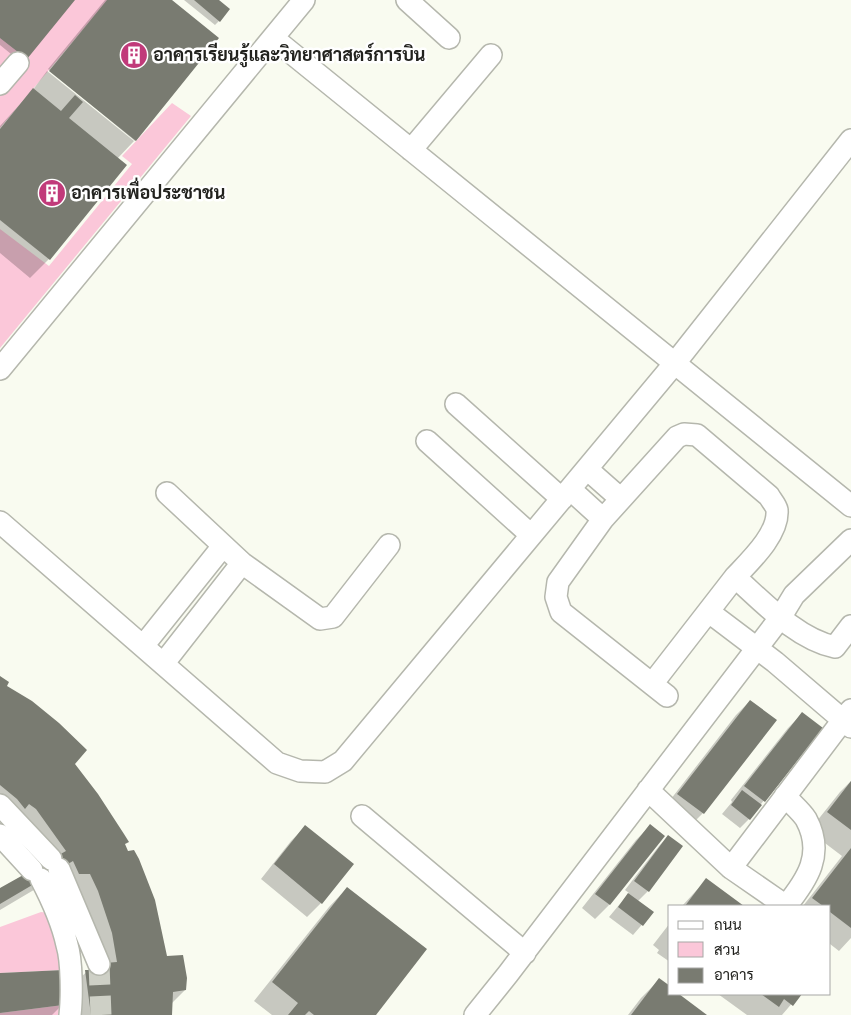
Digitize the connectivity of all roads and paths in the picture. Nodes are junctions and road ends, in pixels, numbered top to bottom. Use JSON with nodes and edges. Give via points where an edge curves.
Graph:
{"nodes":[{"id":1,"x":304,"y":0,"type":"edge"},
{"id":2,"x":407,"y":0,"type":"edge"},
{"id":3,"x":273,"y":38,"type":"junction"},
{"id":4,"x":448,"y":38,"type":"dead end"},
{"id":5,"x":491,"y":55,"type":"dead end"},
{"id":6,"x":18,"y":63,"type":"dead end"},
{"id":7,"x":0,"y":84,"type":"edge"},
{"id":8,"x":851,"y":140,"type":"edge"},
{"id":9,"x":411,"y":150,"type":"junction"},
{"id":10,"x":675,"y":363,"type":"junction"},
{"id":11,"x":0,"y":370,"type":"edge"},
{"id":12,"x":456,"y":404,"type":"dead end"},
{"id":13,"x":427,"y":440,"type":"dead end"},
{"id":14,"x":587,"y":469,"type":"junction"},
{"id":15,"x":167,"y":493,"type":"dead end"},
{"id":16,"x":566,"y":494,"type":"junction"},
{"id":17,"x":621,"y":499,"type":"junction"},
{"id":18,"x":851,"y":506,"type":"edge"},
{"id":19,"x":602,"y":519,"type":"junction"},
{"id":20,"x":0,"y":522,"type":"edge"},
{"id":21,"x":531,"y":535,"type":"junction"},
{"id":22,"x":851,"y":540,"type":"edge"},
{"id":23,"x":389,"y":545,"type":"dead end"},
{"id":24,"x":223,"y":546,"type":"junction"},
{"id":25,"x":242,"y":563,"type":"junction"},
{"id":26,"x":735,"y":577,"type":"junction"},
{"id":27,"x":709,"y":612,"type":"junction"},
{"id":28,"x":780,"y":618,"type":"junction"},
{"id":29,"x":851,"y":626,"type":"edge"},
{"id":30,"x":143,"y":646,"type":"junction"},
{"id":31,"x":755,"y":648,"type":"junction"},
{"id":32,"x":163,"y":664,"type":"junction"},
{"id":33,"x":848,"y":719,"type":"edge"},
{"id":34,"x":648,"y":790,"type":"junction"},
{"id":35,"x":785,"y":796,"type":"junction"},
{"id":36,"x":0,"y":805,"type":"edge"},
{"id":37,"x":362,"y":816,"type":"dead end"},
{"id":38,"x":0,"y":835,"type":"edge"},
{"id":39,"x":731,"y":868,"type":"junction"},
{"id":40,"x":46,"y":869,"type":"junction"},
{"id":41,"x":785,"y":905,"type":"edge"},
{"id":42,"x":787,"y":905,"type":"edge"},
{"id":43,"x":524,"y":953,"type":"junction"},
{"id":44,"x":99,"y":964,"type":"tunnel mouth"},
{"id":45,"x":70,"y":1015,"type":"edge"},
{"id":46,"x":475,"y":1015,"type":"edge"}],
"edges":[{"from":1,"to":3,"type":"street"},
{"from":2,"to":4,"type":"street"},
{"from":3,"to":9,"type":"street"},
{"from":3,"to":11,"type":"street"},
{"from":5,"to":9,"type":"street"},
{"from":6,"to":7,"type":"street"},
{"from":8,"to":10,"type":"street"},
{"from":9,"to":10,"type":"street"},
{"from":10,"to":14,"type":"street"},
{"from":10,"to":18,"type":"street"},
{"from":12,"to":16,"type":"street"},
{"from":13,"to":21,"type":"street"},
{"from":14,"to":16,"type":"street"},
{"from":14,"to":17,"type":"street"},
{"from":15,"to":24,"type":"street"},
{"from":16,"to":19,"type":"street"},
{"from":16,"to":21,"type":"street"},
{"from":17,"to":19,"type":"street"},
{"from":17,"to":26,"type":"street","via":[[677,437],[697,435],[769,496],[777,508],[775,526],[759,551]]},
{"from":19,"to":27,"type":"street","via":[[558,582],[556,597],[560,612],[660,690]]},
{"from":20,"to":30,"type":"street"},
{"from":21,"to":32,"type":"street","via":[[343,761],[325,772],[300,771],[277,763]]},
{"from":22,"to":28,"type":"street","via":[[794,595]]},
{"from":23,"to":25,"type":"street","via":[[333,617],[320,619]]},
{"from":24,"to":25,"type":"street"},
{"from":24,"to":30,"type":"street"},
{"from":25,"to":32,"type":"street"},
{"from":26,"to":27,"type":"street"},
{"from":26,"to":28,"type":"street"},
{"from":27,"to":31,"type":"street"},
{"from":28,"to":29,"type":"street","via":[[821,644],[835,647]]},
{"from":28,"to":31,"type":"street"},
{"from":30,"to":32,"type":"street"},
{"from":31,"to":33,"type":"street"},
{"from":31,"to":34,"type":"street"},
{"from":33,"to":35,"type":"street"},
{"from":34,"to":39,"type":"street"},
{"from":34,"to":43,"type":"street"},
{"from":35,"to":39,"type":"street"},
{"from":35,"to":42,"type":"street","via":[[805,818],[814,844],[813,860],[804,883]]},
{"from":36,"to":40,"type":"street"},
{"from":37,"to":43,"type":"street"},
{"from":38,"to":40,"type":"street"},
{"from":39,"to":41,"type":"street"},
{"from":40,"to":44,"type":"street"},
{"from":40,"to":45,"type":"street","via":[[68,946]]},
{"from":43,"to":46,"type":"street"}]}
